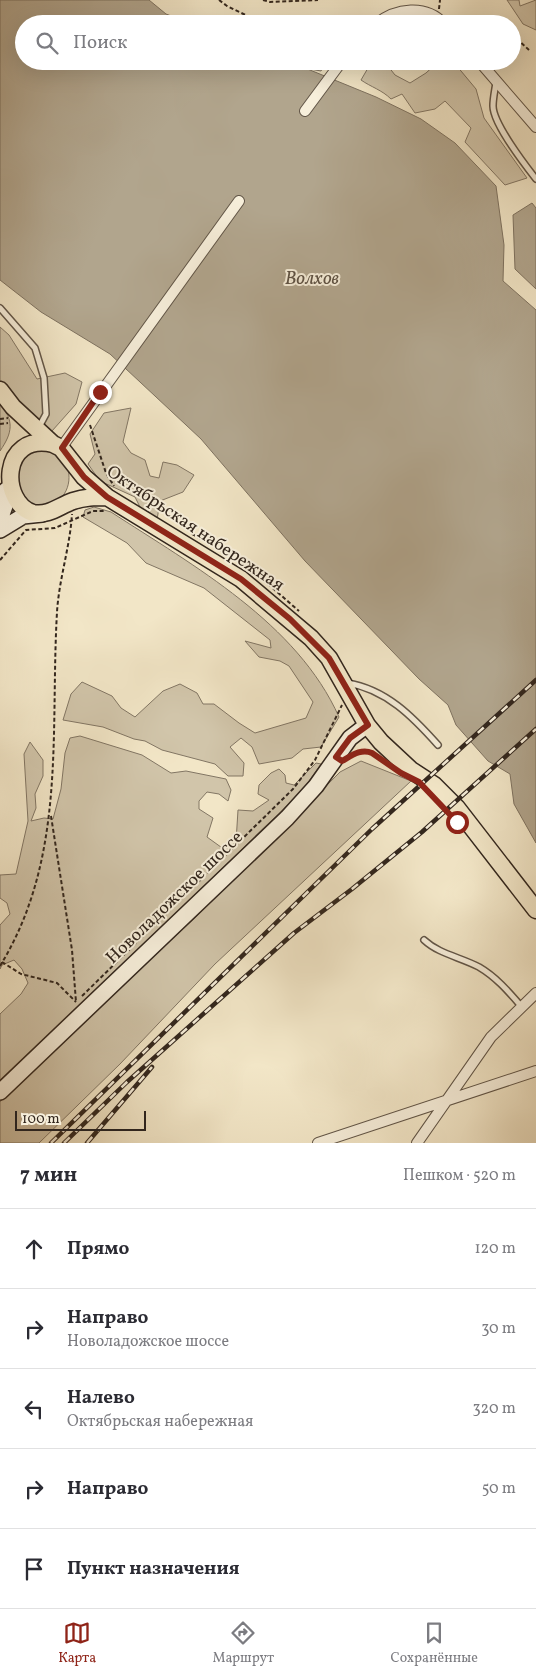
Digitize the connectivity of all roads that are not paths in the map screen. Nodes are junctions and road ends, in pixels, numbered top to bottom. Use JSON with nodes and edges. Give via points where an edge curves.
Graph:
{"nodes":[{"id":1,"x":390,"y":15,"type":"edge"},
{"id":2,"x":432,"y":15,"type":"edge"},
{"id":3,"x":335,"y":70,"type":"edge"},
{"id":4,"x":487,"y":70,"type":"edge"},
{"id":5,"x":496,"y":81,"type":"junction"},
{"id":6,"x":305,"y":111,"type":"dead end"},
{"id":7,"x":536,"y":127,"type":"edge"},
{"id":8,"x":536,"y":179,"type":"edge"},
{"id":9,"x":239,"y":201,"type":"dead end"},
{"id":10,"x":0,"y":308,"type":"edge"},
{"id":11,"x":0,"y":390,"type":"edge"},
{"id":12,"x":13,"y":407,"type":"junction"},
{"id":13,"x":37,"y":430,"type":"junction"},
{"id":14,"x":57,"y":446,"type":"junction"},
{"id":15,"x":20,"y":448,"type":"junction"},
{"id":16,"x":73,"y":463,"type":"junction"},
{"id":17,"x":6,"y":490,"type":"junction"},
{"id":18,"x":111,"y":499,"type":"junction"},
{"id":19,"x":68,"y":503,"type":"junction"},
{"id":20,"x":48,"y":513,"type":"junction"},
{"id":21,"x":0,"y":520,"type":"edge"},
{"id":22,"x":0,"y":530,"type":"edge"},
{"id":23,"x":344,"y":682,"type":"junction"},
{"id":24,"x":368,"y":725,"type":"junction"},
{"id":25,"x":438,"y":745,"type":"dead end"},
{"id":26,"x":536,"y":910,"type":"edge"},
{"id":27,"x":424,"y":940,"type":"dead end"},
{"id":28,"x":536,"y":993,"type":"edge"},
{"id":29,"x":521,"y":1006,"type":"junction"},
{"id":30,"x":536,"y":1071,"type":"edge"},
{"id":31,"x":0,"y":1092,"type":"edge"},
{"id":32,"x":445,"y":1101,"type":"junction"},
{"id":33,"x":318,"y":1143,"type":"edge"},
{"id":34,"x":417,"y":1143,"type":"edge"}],
"edges":[{"from":1,"to":2,"type":"street","via":[[405,9]]},
{"from":3,"to":6,"type":"street"},
{"from":4,"to":5,"type":"street"},
{"from":5,"to":7,"type":"street"},
{"from":5,"to":8,"type":"lane","via":[[494,115],[518,157]]},
{"from":9,"to":14,"type":"street","via":[[85,414]]},
{"from":10,"to":13,"type":"lane","via":[[35,348],[44,378],[46,414]]},
{"from":11,"to":12,"type":"main road","name":"Октябрьская набережная"},
{"from":12,"to":13,"type":"main road","name":"Октябрьская набережная"},
{"from":12,"to":15,"type":"main road","via":[[21,423]]},
{"from":13,"to":14,"type":"main road","name":"Октябрьская набережная"},
{"from":14,"to":15,"type":"main road","via":[[42,441]]},
{"from":14,"to":16,"type":"main road","name":"Октябрьская набережная"},
{"from":15,"to":17,"type":"main road","via":[[6,466]]},
{"from":16,"to":18,"type":"main road","name":"Октябрьская набережная","via":[[84,477]]},
{"from":16,"to":19,"type":"main road","via":[[76,478]]},
{"from":17,"to":20,"type":"main road","via":[[23,509]]},
{"from":17,"to":21,"type":"main road"},
{"from":18,"to":19,"type":"main road","via":[[88,497]]},
{"from":18,"to":23,"type":"main road","name":"Октябрьская набережная","via":[[254,590],[311,638]]},
{"from":19,"to":20,"type":"main road"},
{"from":20,"to":22,"type":"main road","via":[[23,516]]},
{"from":23,"to":24,"type":"main road","name":"Октябрьская набережная"},
{"from":23,"to":25,"type":"lane","via":[[370,689],[403,709]]},
{"from":24,"to":26,"type":"main road","name":"Октябрьская набережная","via":[[395,756],[434,785],[457,808]]},
{"from":24,"to":31,"type":"main road","name":"Новоладожское шоссе","via":[[350,738],[316,786],[286,818]]},
{"from":27,"to":29,"type":"lane","via":[[496,978]]},
{"from":28,"to":29,"type":"street"},
{"from":29,"to":32,"type":"street","via":[[492,1037]]},
{"from":30,"to":32,"type":"street"},
{"from":32,"to":33,"type":"street"},
{"from":32,"to":34,"type":"street"}]}
